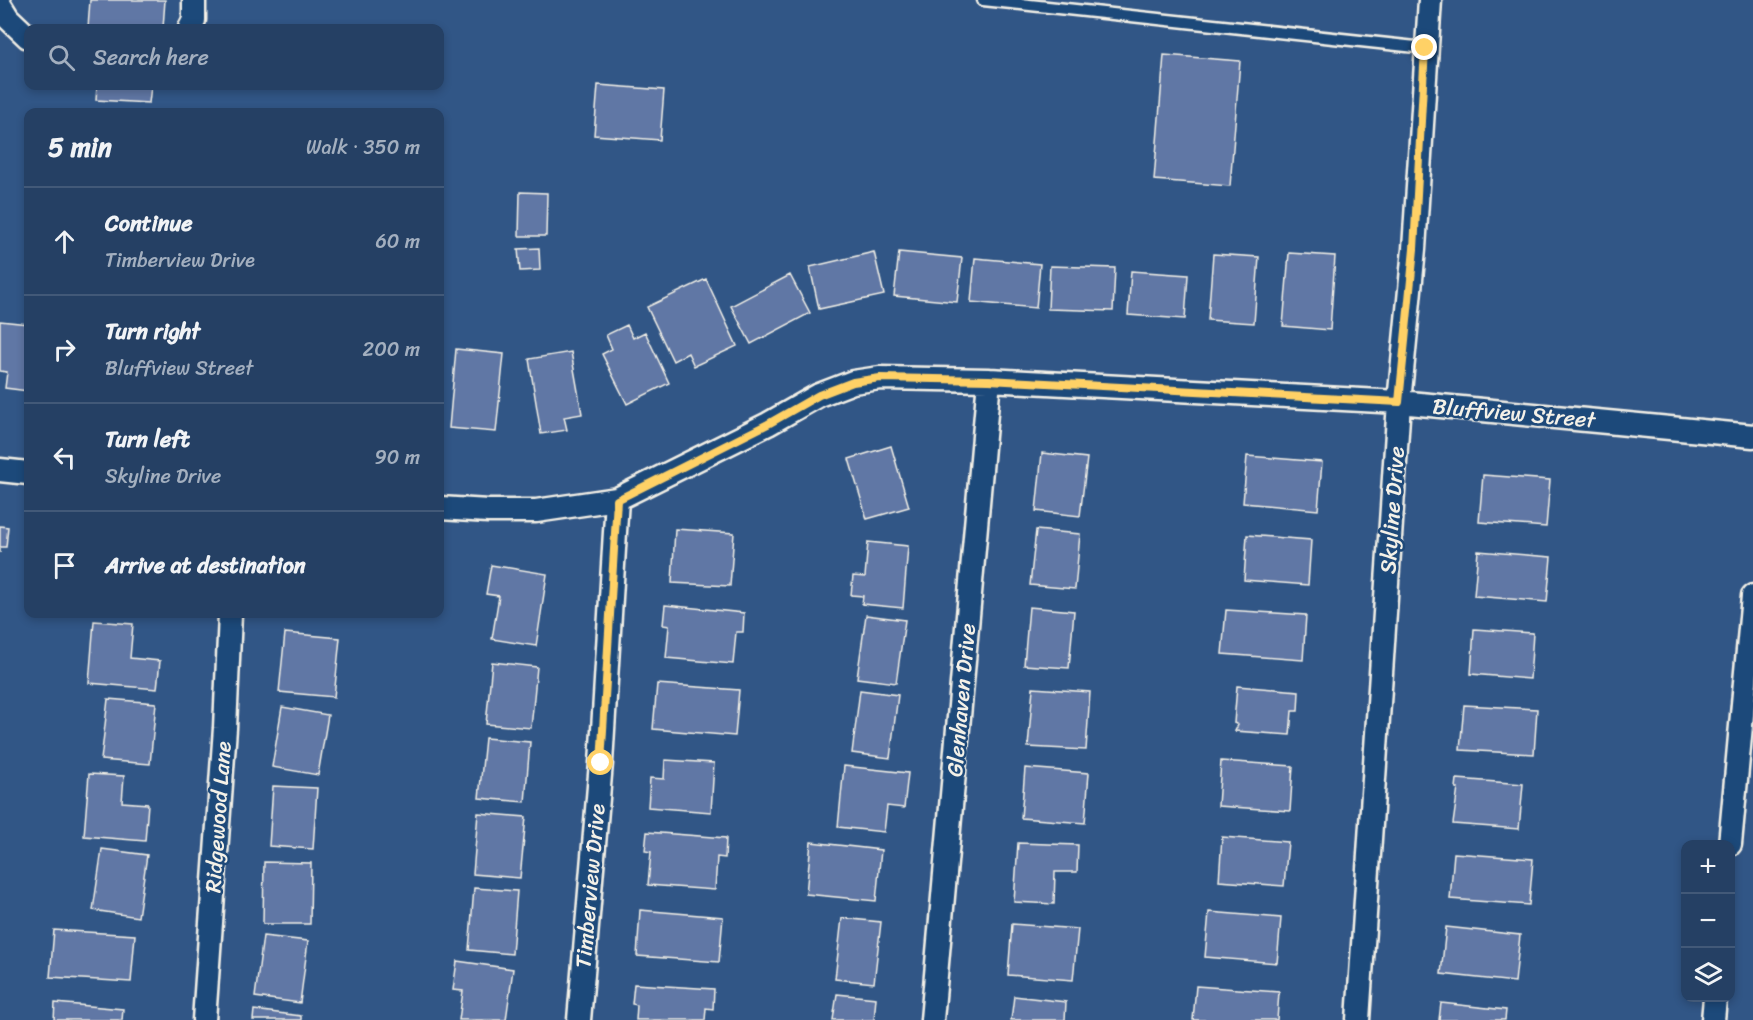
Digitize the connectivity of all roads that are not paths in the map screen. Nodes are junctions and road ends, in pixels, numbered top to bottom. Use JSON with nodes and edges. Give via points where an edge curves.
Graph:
{"nodes":[{"id":1,"x":194,"y":0,"type":"edge"},
{"id":2,"x":983,"y":0,"type":"edge"},
{"id":3,"x":1430,"y":0,"type":"edge"},
{"id":4,"x":0,"y":4,"type":"edge"},
{"id":5,"x":192,"y":24,"type":"edge"},
{"id":6,"x":24,"y":33,"type":"edge"},
{"id":7,"x":1425,"y":48,"type":"junction"},
{"id":8,"x":989,"y":380,"type":"junction"},
{"id":9,"x":1399,"y":402,"type":"junction"},
{"id":10,"x":1753,"y":436,"type":"edge"},
{"id":11,"x":0,"y":470,"type":"edge"},
{"id":12,"x":24,"y":473,"type":"edge"},
{"id":13,"x":617,"y":500,"type":"junction"},
{"id":14,"x":444,"y":508,"type":"edge"},
{"id":15,"x":1753,"y":596,"type":"edge"},
{"id":16,"x":230,"y":618,"type":"edge"},
{"id":17,"x":1730,"y":840,"type":"edge"},
{"id":18,"x":1715,"y":1002,"type":"edge"},
{"id":19,"x":204,"y":1020,"type":"edge"},
{"id":20,"x":579,"y":1020,"type":"edge"},
{"id":21,"x":932,"y":1020,"type":"edge"},
{"id":22,"x":1358,"y":1020,"type":"edge"},
{"id":23,"x":1713,"y":1020,"type":"edge"}],
"edges":[{"from":1,"to":5,"type":"street"},
{"from":2,"to":7,"type":"lane"},
{"from":3,"to":7,"type":"street","name":"Skyline Drive"},
{"from":4,"to":6,"type":"street"},
{"from":7,"to":9,"type":"street","name":"Skyline Drive","via":[[1414,249]]},
{"from":8,"to":9,"type":"street","name":"Bluffview Street"},
{"from":8,"to":13,"type":"street","name":"Bluffview Street","via":[[880,378],[853,382],[819,395]]},
{"from":8,"to":21,"type":"street","name":"Glenhaven Drive"},
{"from":9,"to":10,"type":"street","name":"Bluffview Street"},
{"from":9,"to":22,"type":"street","name":"Skyline Drive"},
{"from":11,"to":12,"type":"street"},
{"from":13,"to":14,"type":"street","name":"Bluffview Street","via":[[536,511]]},
{"from":13,"to":20,"type":"street","name":"Timberview Drive","via":[[601,763]]},
{"from":15,"to":17,"type":"street"},
{"from":16,"to":19,"type":"street","name":"Ridgewood Lane"},
{"from":18,"to":23,"type":"street"}]}
